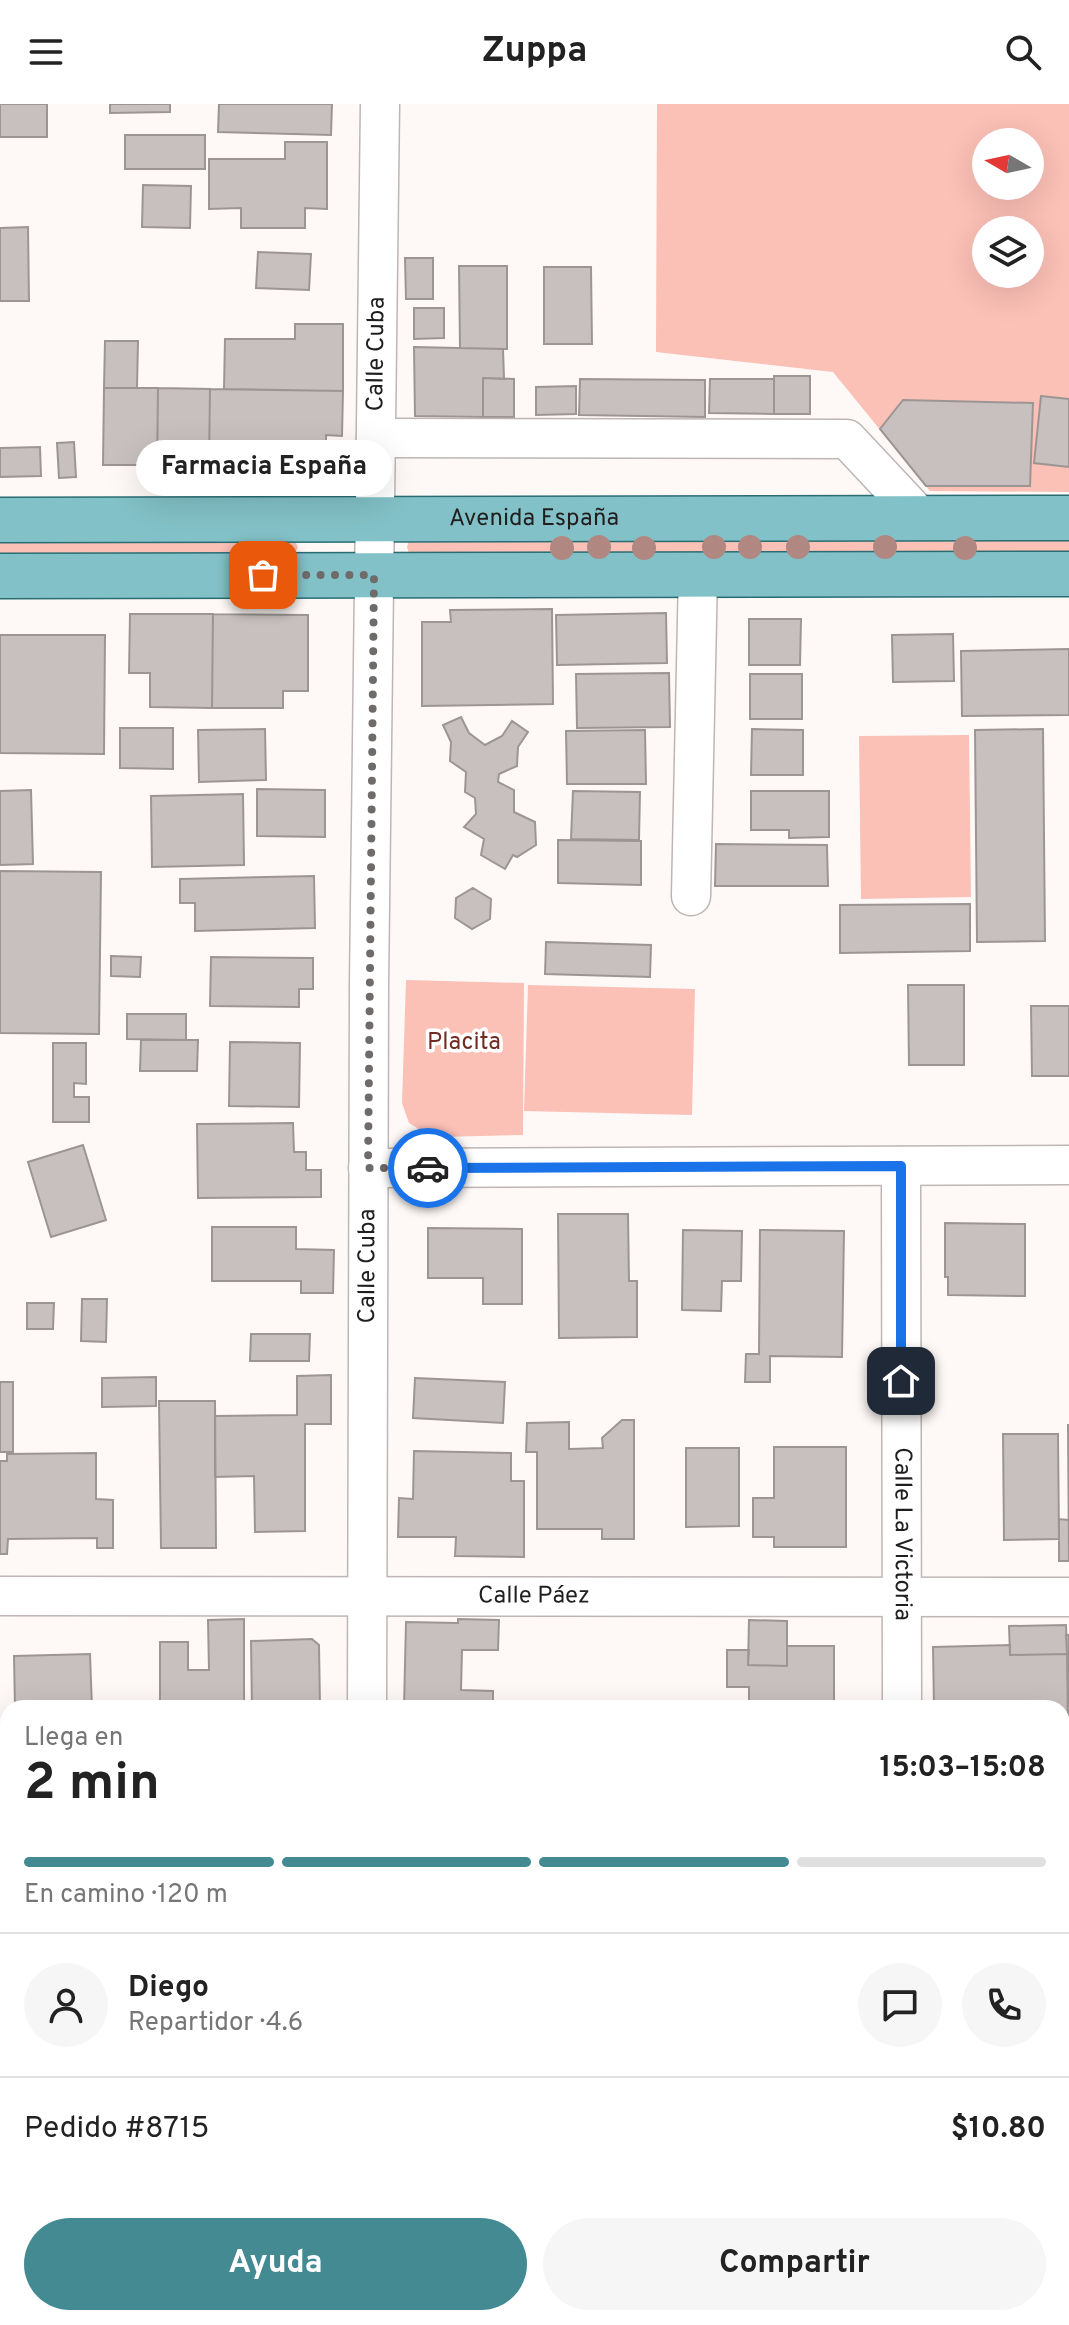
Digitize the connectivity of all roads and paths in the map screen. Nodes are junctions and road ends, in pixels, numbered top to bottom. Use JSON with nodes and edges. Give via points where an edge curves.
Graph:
{"nodes":[{"id":1,"x":380,"y":104,"type":"edge"},
{"id":2,"x":376,"y":438,"type":"junction"},
{"id":3,"x":921,"y":518,"type":"junction"},
{"id":4,"x":1069,"y":518,"type":"edge"},
{"id":5,"x":374,"y":519,"type":"junction"},
{"id":6,"x":0,"y":520,"type":"edge"},
{"id":7,"x":698,"y":574,"type":"junction"},
{"id":8,"x":1069,"y":574,"type":"edge"},
{"id":9,"x":374,"y":575,"type":"junction"},
{"id":10,"x":0,"y":576,"type":"edge"},
{"id":11,"x":691,"y":896,"type":"dead end"},
{"id":12,"x":1069,"y":1165,"type":"edge"},
{"id":13,"x":901,"y":1166,"type":"junction"},
{"id":14,"x":368,"y":1168,"type":"junction"},
{"id":15,"x":366,"y":1595,"type":"junction"},
{"id":16,"x":902,"y":1595,"type":"junction"},
{"id":17,"x":0,"y":1596,"type":"edge"},
{"id":18,"x":1069,"y":1597,"type":"edge"},
{"id":19,"x":367,"y":1700,"type":"edge"},
{"id":20,"x":902,"y":1700,"type":"edge"}],
"edges":[{"from":1,"to":2,"type":"street","name":"Calle Cuba"},
{"from":2,"to":3,"type":"street","via":[[847,439]]},
{"from":2,"to":5,"type":"street","name":"Calle Cuba"},
{"from":3,"to":4,"type":"main road","name":"Avenida España"},
{"from":3,"to":5,"type":"main road","name":"Avenida España"},
{"from":5,"to":6,"type":"main road","name":"Avenida España"},
{"from":5,"to":9,"type":"street","name":"Calle Cuba"},
{"from":7,"to":8,"type":"main road"},
{"from":7,"to":9,"type":"main road"},
{"from":7,"to":11,"type":"street"},
{"from":9,"to":10,"type":"main road"},
{"from":9,"to":14,"type":"street","name":"Calle Cuba"},
{"from":12,"to":13,"type":"street"},
{"from":13,"to":14,"type":"street"},
{"from":13,"to":16,"type":"street","name":"Calle La Victoria"},
{"from":14,"to":15,"type":"street","name":"Calle Cuba"},
{"from":15,"to":16,"type":"street","name":"Calle Páez"},
{"from":15,"to":17,"type":"street","name":"Calle Páez"},
{"from":15,"to":19,"type":"street","name":"Calle Cuba"},
{"from":16,"to":18,"type":"street","name":"Calle Páez"},
{"from":16,"to":20,"type":"street","name":"Calle La Victoria"}]}
